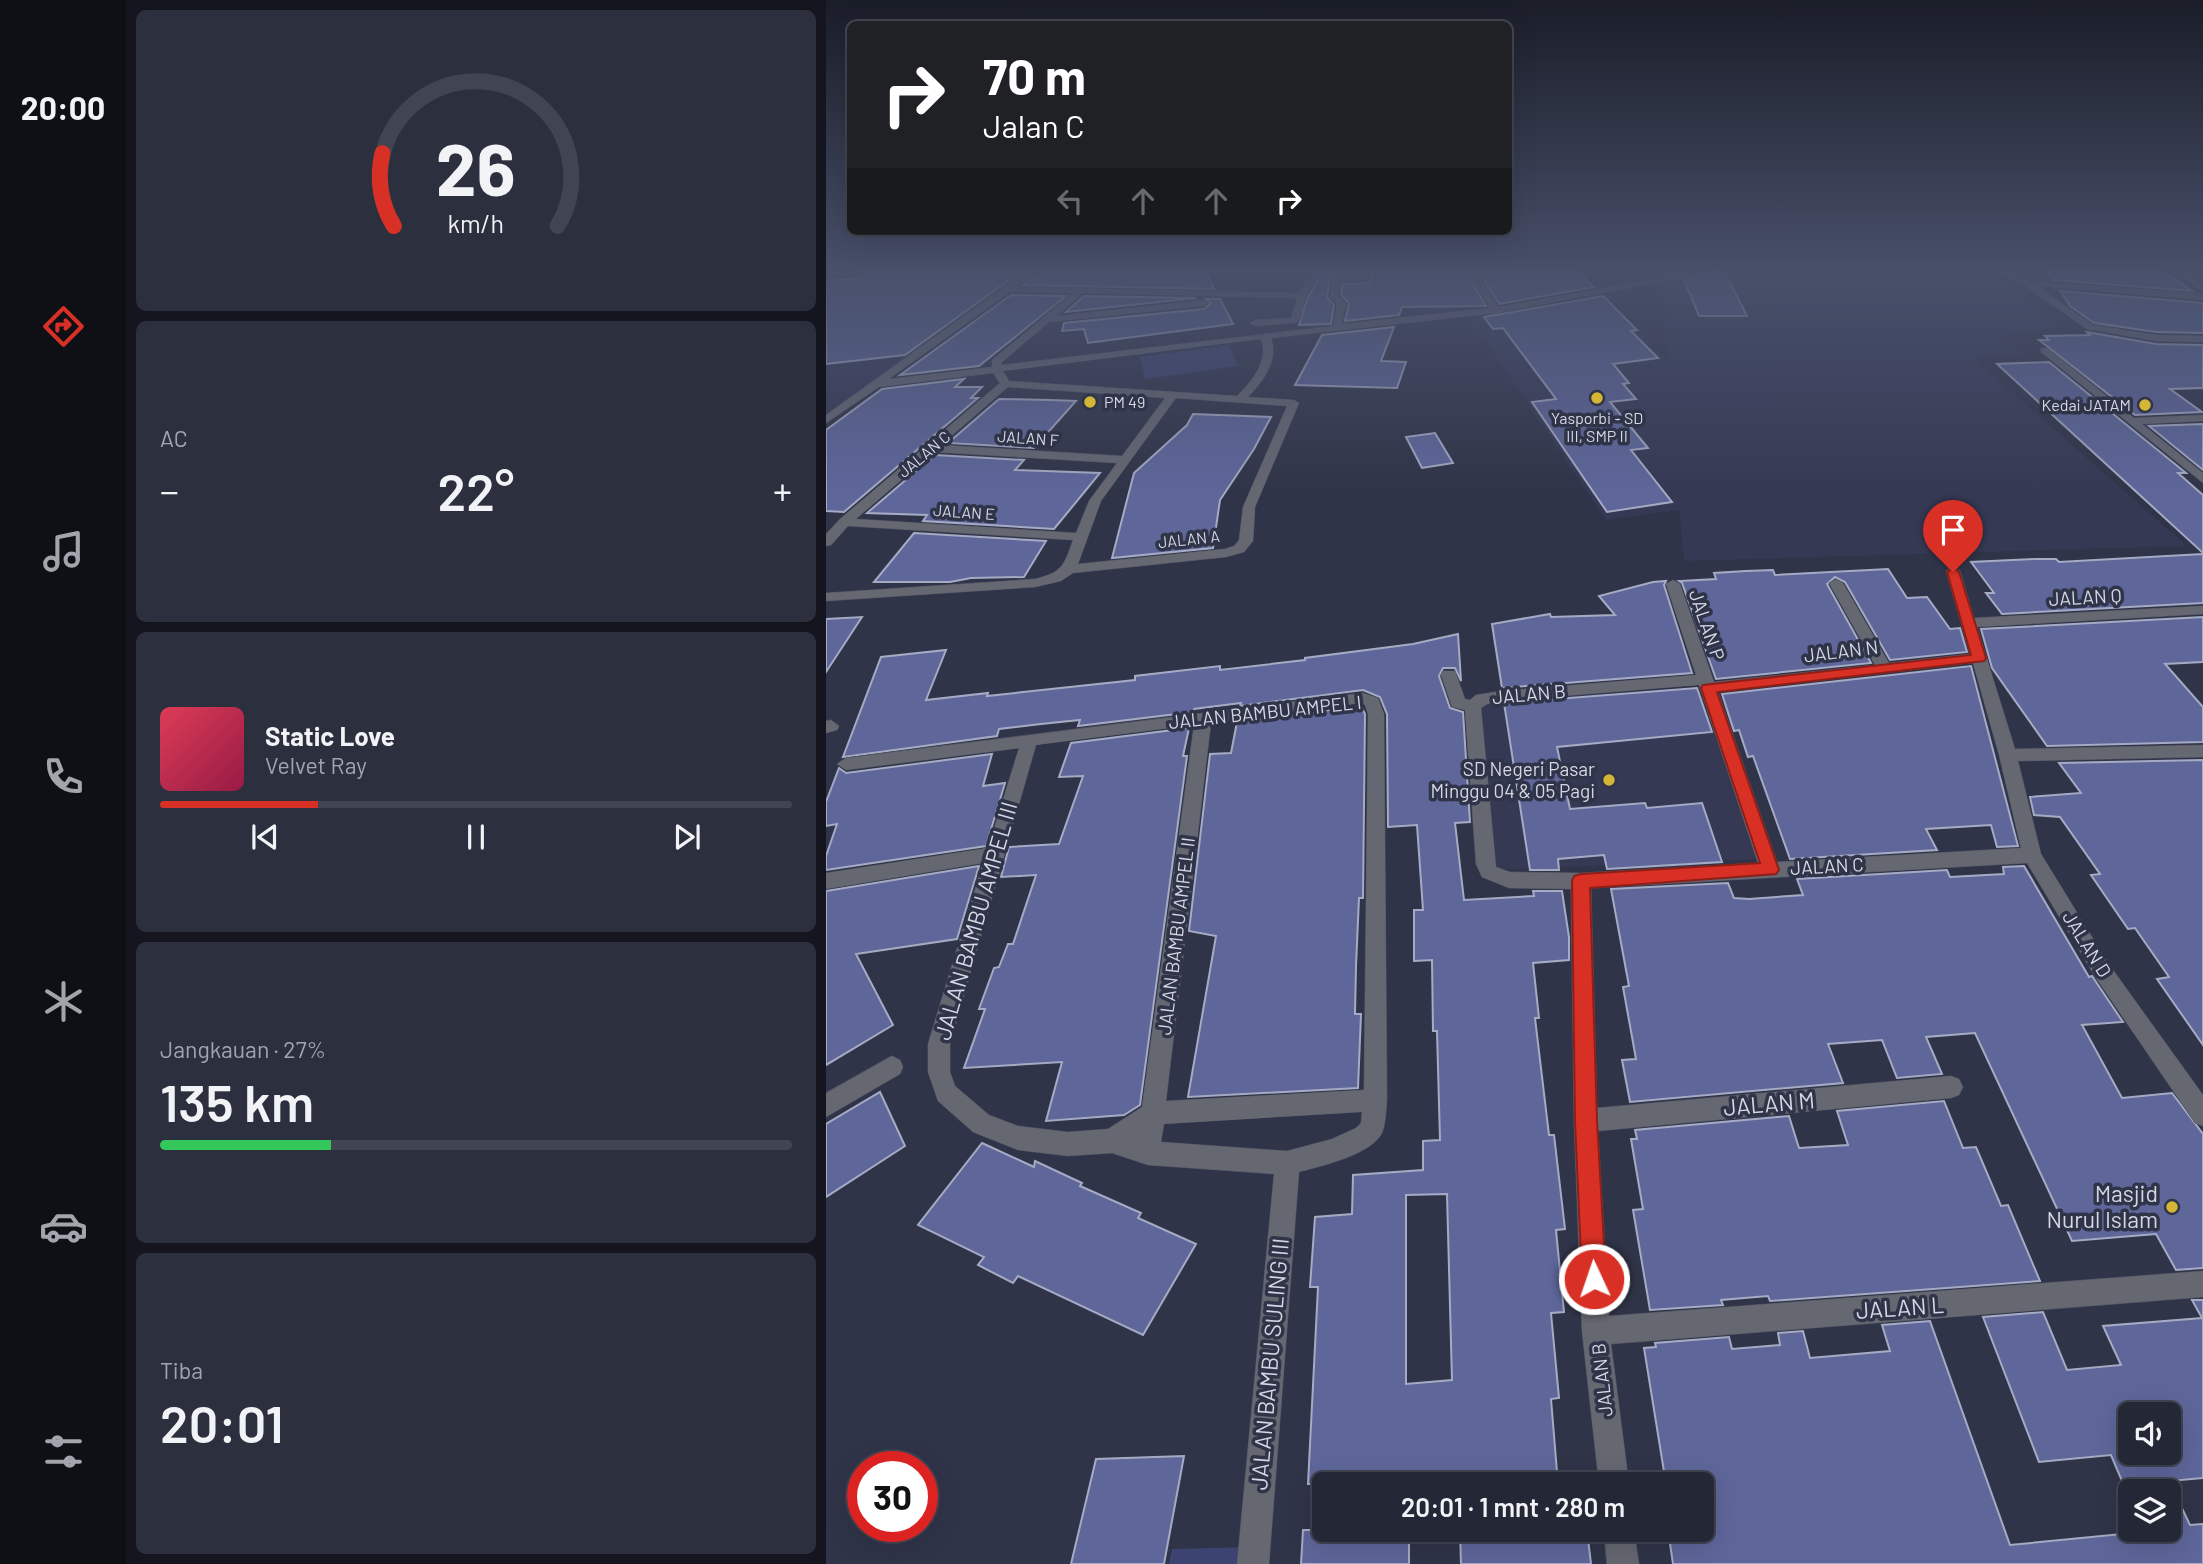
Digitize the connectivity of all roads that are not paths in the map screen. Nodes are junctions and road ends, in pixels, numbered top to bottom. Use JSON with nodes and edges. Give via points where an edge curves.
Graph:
{"nodes":[{"id":1,"x":934,"y":345,"type":"edge"},
{"id":2,"x":1017,"y":345,"type":"edge"},
{"id":3,"x":1147,"y":345,"type":"edge"},
{"id":4,"x":1264,"y":345,"type":"edge"},
{"id":5,"x":2044,"y":350,"type":"dead end"},
{"id":6,"x":995,"y":364,"type":"junction"},
{"id":7,"x":883,"y":382,"type":"junction"},
{"id":8,"x":1006,"y":384,"type":"junction"},
{"id":9,"x":1172,"y":396,"type":"junction"},
{"id":10,"x":1239,"y":400,"type":"junction"},
{"id":11,"x":2203,"y":418,"type":"edge"},
{"id":12,"x":826,"y":420,"type":"edge"},
{"id":13,"x":2131,"y":421,"type":"junction"},
{"id":14,"x":932,"y":448,"type":"junction"},
{"id":15,"x":1123,"y":460,"type":"junction"},
{"id":16,"x":2202,"y":477,"type":"edge"},
{"id":17,"x":845,"y":522,"type":"junction"},
{"id":18,"x":1081,"y":537,"type":"junction"},
{"id":19,"x":826,"y":542,"type":"edge"},
{"id":20,"x":1069,"y":569,"type":"junction"},
{"id":21,"x":1953,"y":572,"type":"dead end"},
{"id":22,"x":1836,"y":583,"type":"dead end"},
{"id":23,"x":1673,"y":584,"type":"dead end"},
{"id":24,"x":826,"y":597,"type":"edge"},
{"id":25,"x":2203,"y":610,"type":"edge"},
{"id":26,"x":1970,"y":623,"type":"junction"},
{"id":27,"x":1979,"y":658,"type":"junction"},
{"id":28,"x":1884,"y":667,"type":"junction"},
{"id":29,"x":1449,"y":675,"type":"dead end"},
{"id":30,"x":1707,"y":683,"type":"junction"},
{"id":31,"x":1473,"y":706,"type":"junction"},
{"id":32,"x":1203,"y":718,"type":"junction"},
{"id":33,"x":1030,"y":739,"type":"junction"},
{"id":34,"x":2203,"y":751,"type":"edge"},
{"id":35,"x":2008,"y":755,"type":"junction"},
{"id":36,"x":846,"y":764,"type":"dead end"},
{"id":37,"x":995,"y":854,"type":"junction"},
{"id":38,"x":2032,"y":855,"type":"junction"},
{"id":39,"x":1770,"y":870,"type":"junction"},
{"id":40,"x":826,"y":881,"type":"edge"},
{"id":41,"x":1581,"y":881,"type":"junction"},
{"id":42,"x":892,"y":1067,"type":"dead end"},
{"id":43,"x":1951,"y":1087,"type":"dead end"},
{"id":44,"x":1375,"y":1100,"type":"junction"},
{"id":45,"x":826,"y":1106,"type":"edge"},
{"id":46,"x":1154,"y":1113,"type":"junction"},
{"id":47,"x":2203,"y":1115,"type":"edge"},
{"id":48,"x":1586,"y":1121,"type":"junction"},
{"id":49,"x":1112,"y":1141,"type":"junction"},
{"id":50,"x":1148,"y":1153,"type":"junction"},
{"id":51,"x":1287,"y":1163,"type":"junction"},
{"id":52,"x":2203,"y":1284,"type":"edge"},
{"id":53,"x":1596,"y":1331,"type":"junction"},
{"id":54,"x":1613,"y":1472,"type":"edge"},
{"id":55,"x":1620,"y":1542,"type":"edge"},
{"id":56,"x":1253,"y":1564,"type":"edge"},
{"id":57,"x":1623,"y":1564,"type":"edge"}],
"edges":[{"from":1,"to":7,"type":"street"},
{"from":2,"to":6,"type":"street"},
{"from":3,"to":6,"type":"street"},
{"from":4,"to":10,"type":"street","via":[[1268,354],[1264,370]]},
{"from":5,"to":13,"type":"street"},
{"from":6,"to":7,"type":"street"},
{"from":6,"to":8,"type":"street"},
{"from":7,"to":12,"type":"street"},
{"from":8,"to":9,"type":"street"},
{"from":8,"to":14,"type":"street","name":"JALAN C"},
{"from":9,"to":10,"type":"street"},
{"from":9,"to":15,"type":"street"},
{"from":10,"to":20,"type":"street","name":"JALAN A","via":[[1294,403],[1248,507],[1246,541],[1239,549]]},
{"from":11,"to":13,"type":"street"},
{"from":13,"to":16,"type":"street"},
{"from":14,"to":15,"type":"street","name":"JALAN F"},
{"from":14,"to":17,"type":"street","name":"JALAN C"},
{"from":15,"to":18,"type":"street","via":[[1095,500]]},
{"from":17,"to":18,"type":"street","name":"JALAN E"},
{"from":17,"to":19,"type":"street","name":"JALAN C"},
{"from":18,"to":20,"type":"street"},
{"from":20,"to":24,"type":"street","via":[[1035,583]]},
{"from":21,"to":26,"type":"street","name":"JALAN D"},
{"from":22,"to":28,"type":"street"},
{"from":23,"to":30,"type":"street","name":"JALAN P"},
{"from":25,"to":26,"type":"street","name":"JALAN Q"},
{"from":26,"to":27,"type":"street","name":"JALAN D"},
{"from":27,"to":28,"type":"street","name":"JALAN N"},
{"from":27,"to":35,"type":"street","name":"JALAN D"},
{"from":28,"to":30,"type":"street","name":"JALAN N"},
{"from":29,"to":31,"type":"street","via":[[1458,703]]},
{"from":30,"to":31,"type":"street","name":"JALAN B","via":[[1501,696],[1482,699]]},
{"from":30,"to":39,"type":"street"},
{"from":31,"to":41,"type":"street","name":"JALAN B","via":[[1489,872],[1509,880]]},
{"from":32,"to":33,"type":"street","name":"JALAN BAMBU AMPEL I"},
{"from":32,"to":44,"type":"street","name":"JALAN BAMBU AMPEL I","via":[[1363,698],[1372,702],[1376,714]]},
{"from":32,"to":46,"type":"street","name":"JALAN BAMBU AMPEL II"},
{"from":33,"to":36,"type":"street","name":"JALAN BAMBU AMPEL I"},
{"from":33,"to":37,"type":"street","name":"JALAN BAMBU AMPEL III"},
{"from":34,"to":35,"type":"street"},
{"from":35,"to":38,"type":"street","name":"JALAN D"},
{"from":37,"to":40,"type":"street"},
{"from":37,"to":49,"type":"street","name":"JALAN BAMBU AMPEL III","via":[[939,1044],[939,1072],[946,1093],[981,1124],[1018,1138],[1068,1144]]},
{"from":38,"to":39,"type":"street","name":"JALAN C"},
{"from":38,"to":47,"type":"street","name":"JALAN D","via":[[2101,968]]},
{"from":39,"to":41,"type":"street","name":"JALAN C"},
{"from":41,"to":48,"type":"street","name":"JALAN B"},
{"from":42,"to":45,"type":"street"},
{"from":43,"to":48,"type":"street","name":"JALAN M"},
{"from":44,"to":46,"type":"street"},
{"from":44,"to":51,"type":"street","name":"JALAN BAMBU AMPEL I","via":[[1372,1128],[1364,1136]]},
{"from":46,"to":49,"type":"street","name":"JALAN BAMBU AMPEL III"},
{"from":46,"to":50,"type":"street","name":"JALAN BAMBU AMPEL II"},
{"from":48,"to":53,"type":"street","name":"JALAN B"},
{"from":49,"to":50,"type":"street","name":"JALAN BAMBU AMPEL III"},
{"from":50,"to":51,"type":"street","name":"JALAN BAMBU AMPEL I"},
{"from":51,"to":56,"type":"street","name":"JALAN BAMBU SULING III"},
{"from":52,"to":53,"type":"street","name":"JALAN L"},
{"from":53,"to":54,"type":"street","name":"JALAN B"},
{"from":55,"to":57,"type":"street"}]}
